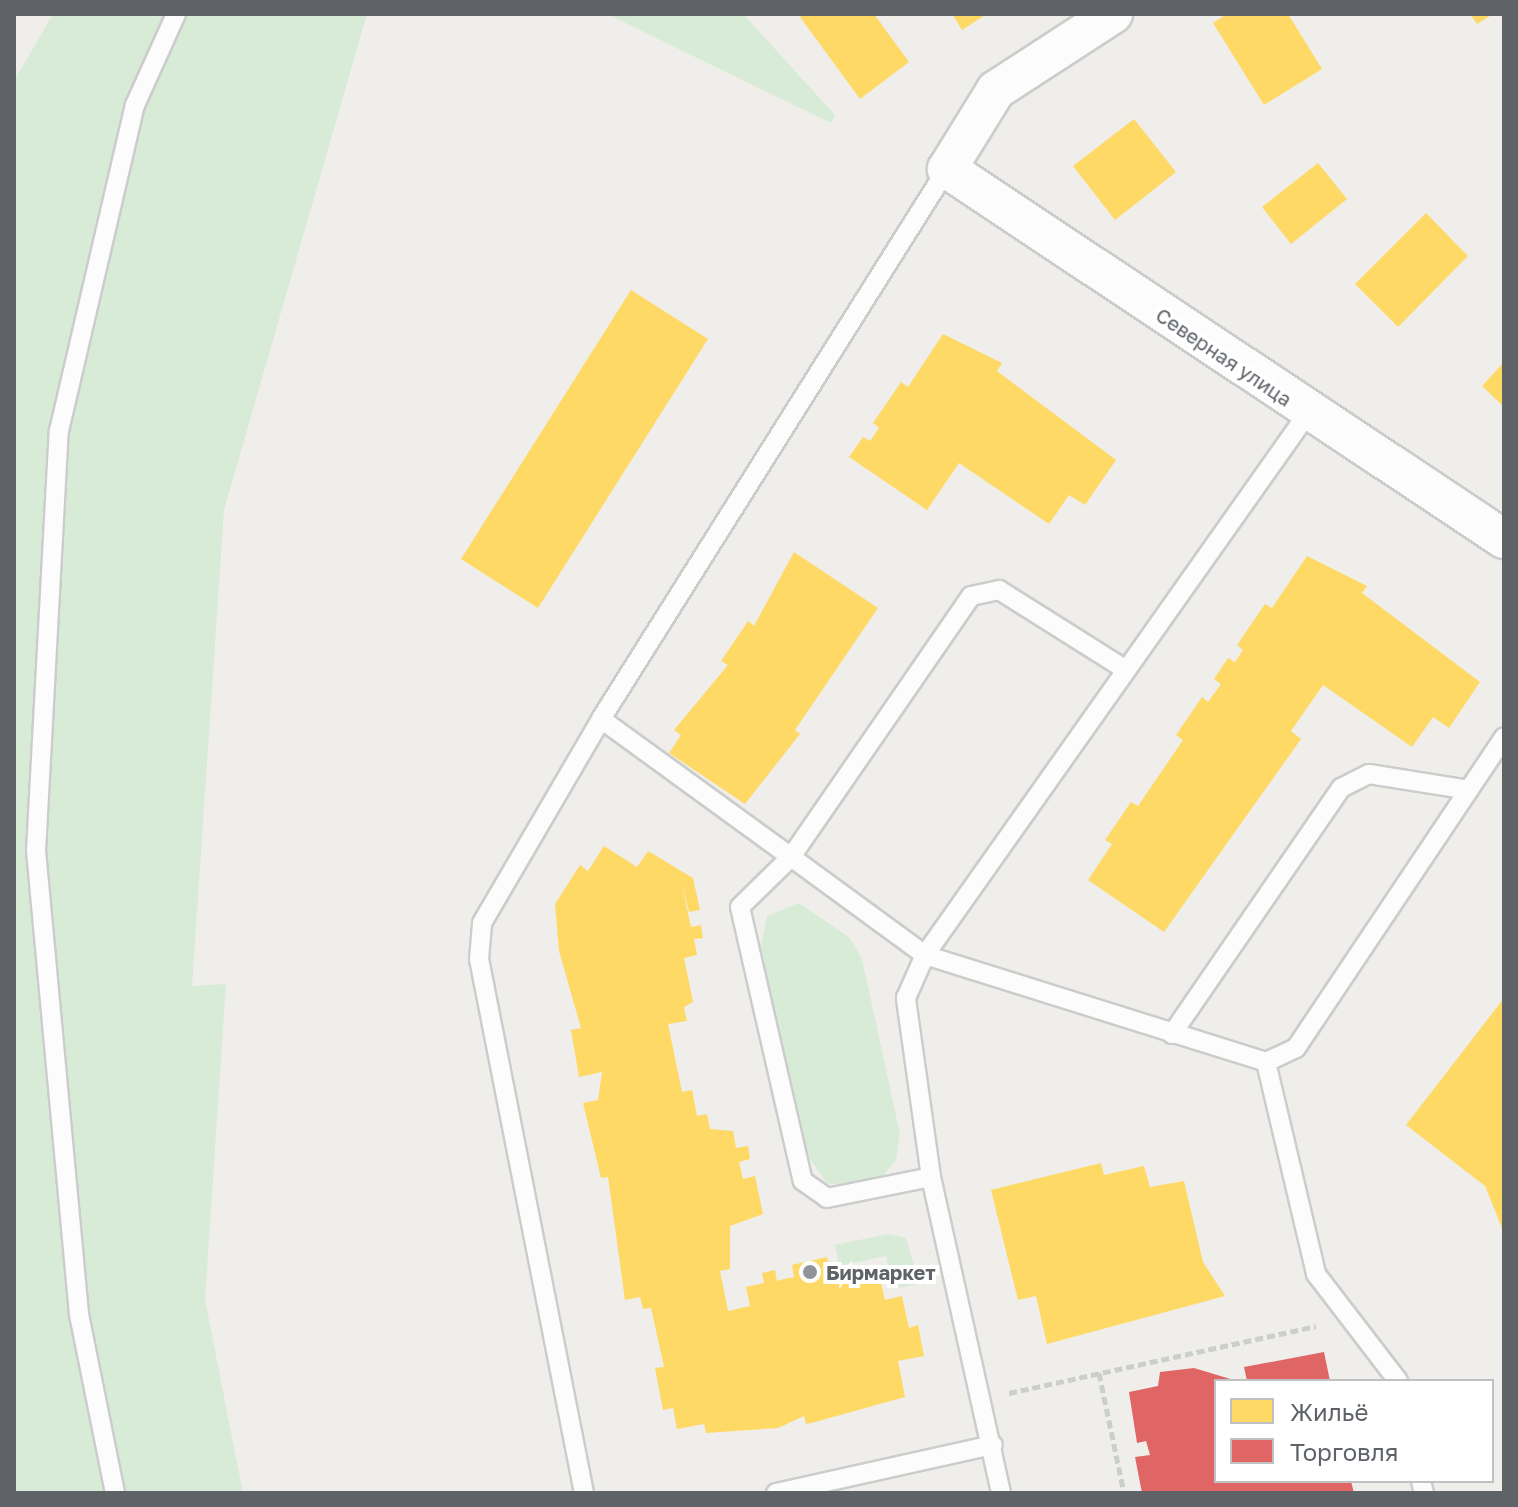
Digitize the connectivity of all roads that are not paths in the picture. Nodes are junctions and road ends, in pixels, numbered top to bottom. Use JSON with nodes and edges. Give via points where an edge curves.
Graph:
{"nodes":[{"id":1,"x":176,"y":14,"type":"edge"},
{"id":2,"x":1113,"y":14,"type":"edge"},
{"id":3,"x":947,"y":169,"type":"junction"},
{"id":4,"x":1308,"y":413,"type":"junction"},
{"id":5,"x":1504,"y":539,"type":"edge"},
{"id":6,"x":1126,"y":670,"type":"junction"},
{"id":7,"x":601,"y":719,"type":"junction"},
{"id":8,"x":1504,"y":737,"type":"edge"},
{"id":9,"x":1469,"y":790,"type":"junction"},
{"id":10,"x":791,"y":857,"type":"junction"},
{"id":11,"x":925,"y":955,"type":"junction"},
{"id":12,"x":1172,"y":1034,"type":"junction"},
{"id":13,"x":1266,"y":1062,"type":"junction"},
{"id":14,"x":931,"y":1177,"type":"junction"},
{"id":15,"x":1396,"y":1379,"type":"edge"},
{"id":16,"x":993,"y":1445,"type":"junction"},
{"id":17,"x":115,"y":1493,"type":"edge"},
{"id":18,"x":584,"y":1493,"type":"edge"},
{"id":19,"x":776,"y":1493,"type":"edge"},
{"id":20,"x":1001,"y":1493,"type":"edge"}],
"edges":[{"from":1,"to":17,"type":"lane","via":[[135,105],[59,431],[36,851],[79,1314]]},
{"from":2,"to":3,"type":"street","via":[[996,90]]},
{"from":3,"to":4,"type":"street","name":"Северная улица"},
{"from":3,"to":7,"type":"lane"},
{"from":4,"to":5,"type":"street","name":"Северная улица"},
{"from":4,"to":6,"type":"lane"},
{"from":6,"to":10,"type":"lane","via":[[999,590],[971,596]]},
{"from":6,"to":11,"type":"lane"},
{"from":7,"to":10,"type":"lane"},
{"from":7,"to":18,"type":"lane","via":[[482,923],[479,959]]},
{"from":8,"to":9,"type":"lane"},
{"from":9,"to":12,"type":"lane","via":[[1369,774],[1341,788]]},
{"from":9,"to":13,"type":"lane","via":[[1296,1048]]},
{"from":10,"to":11,"type":"lane"},
{"from":10,"to":14,"type":"lane","via":[[740,907],[803,1181],[827,1198]]},
{"from":11,"to":12,"type":"lane"},
{"from":11,"to":14,"type":"lane","via":[[906,998]]},
{"from":12,"to":13,"type":"lane"},
{"from":13,"to":15,"type":"lane","via":[[1316,1274]]},
{"from":14,"to":16,"type":"lane"},
{"from":16,"to":19,"type":"lane"},
{"from":16,"to":20,"type":"lane"}]}
